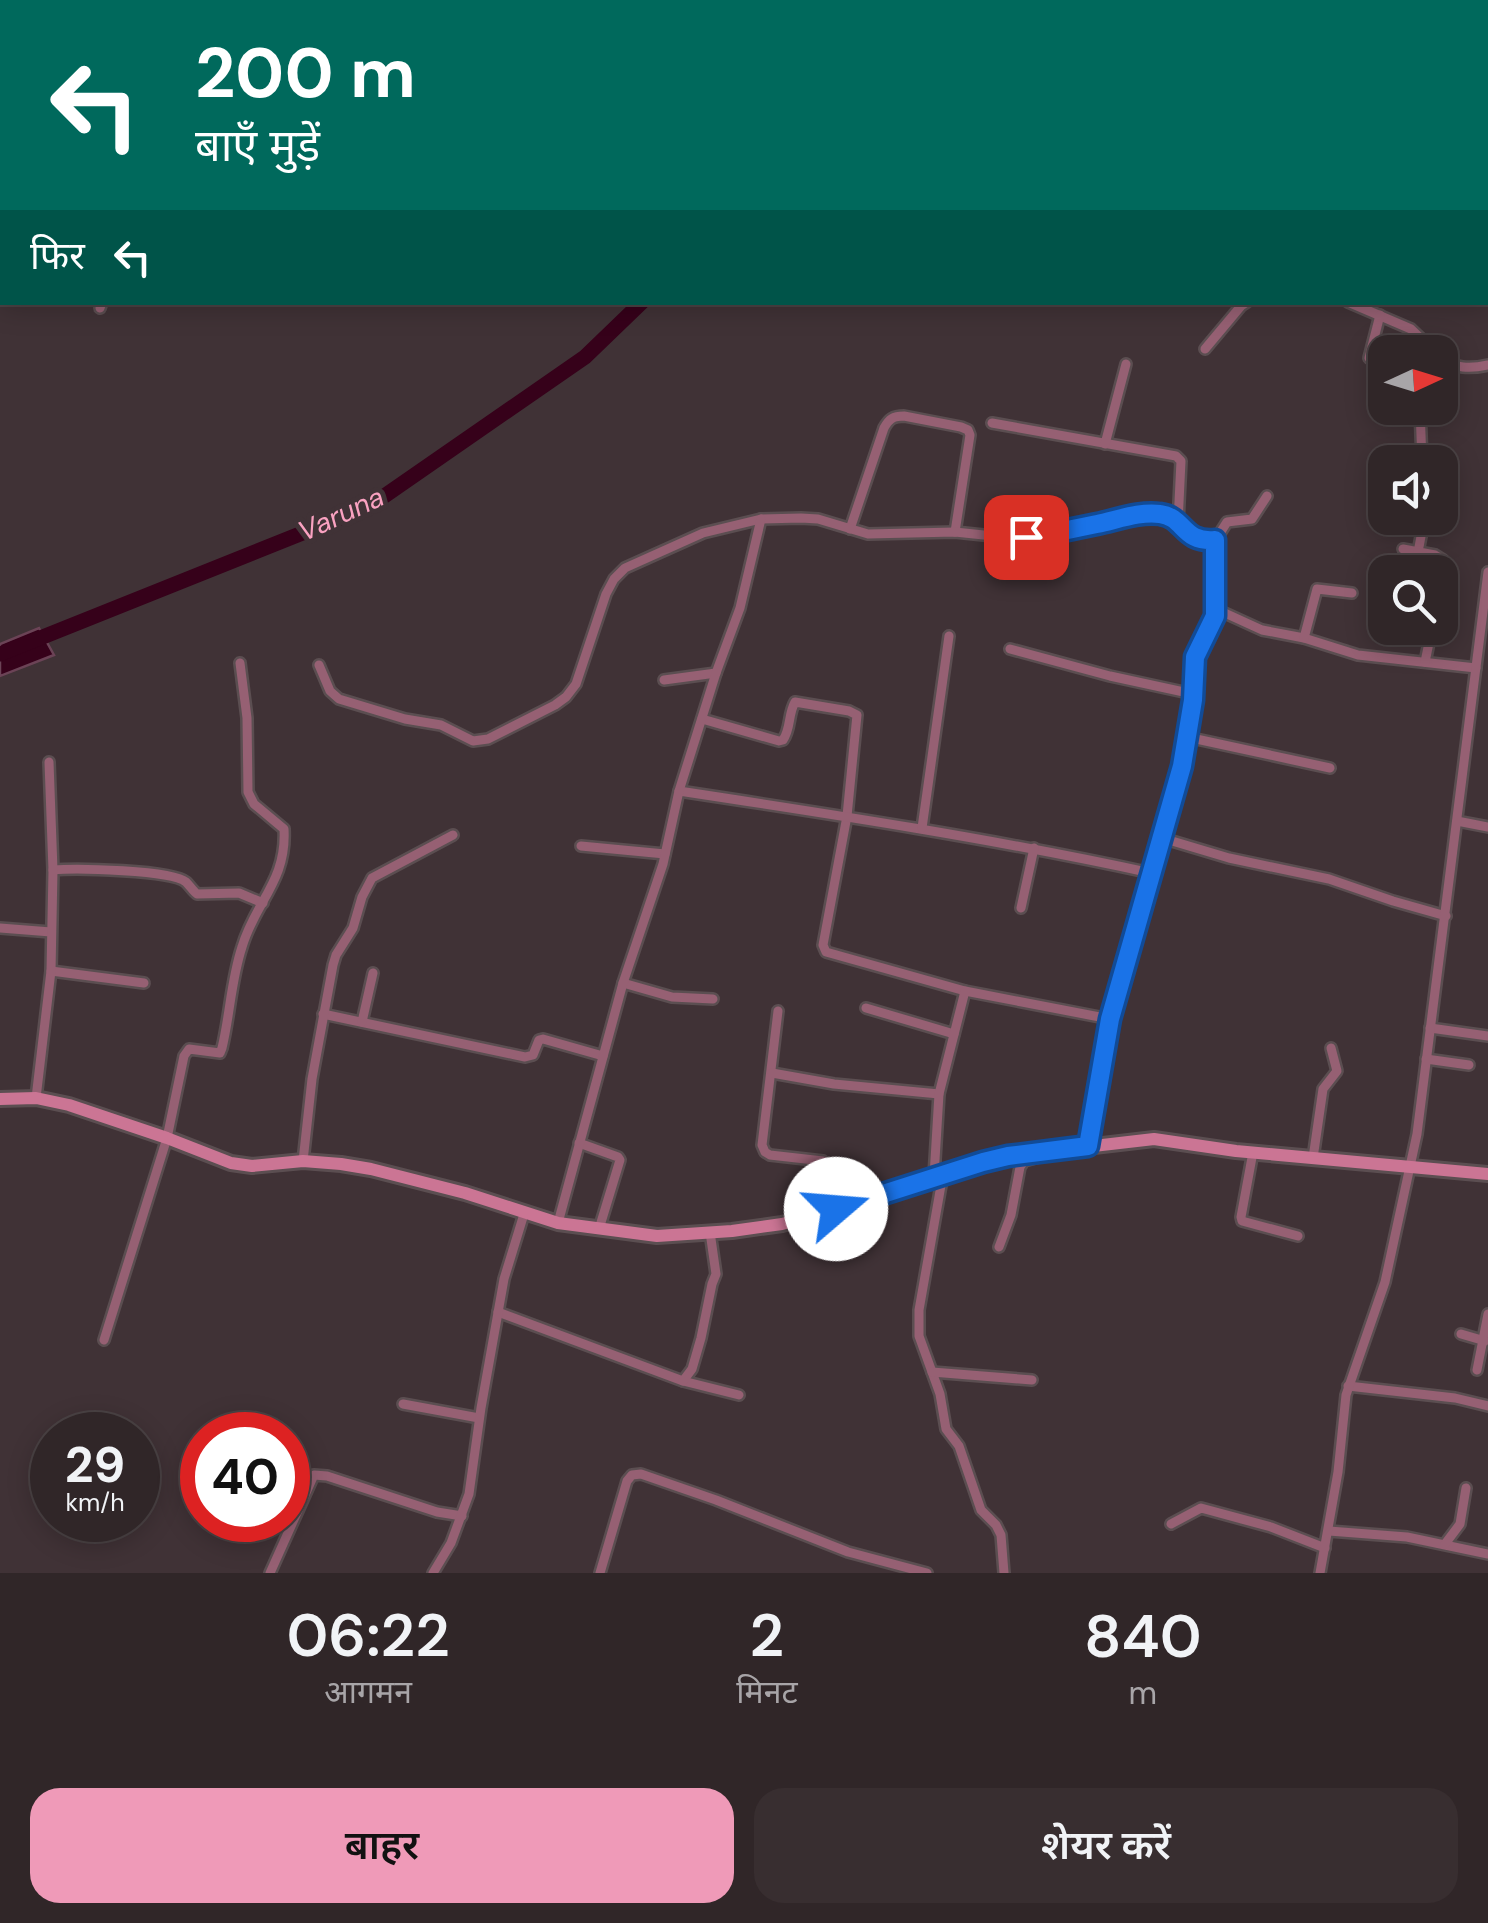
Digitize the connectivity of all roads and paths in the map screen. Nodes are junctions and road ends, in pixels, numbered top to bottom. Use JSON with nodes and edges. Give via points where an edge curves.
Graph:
{"nodes":[{"id":1,"x":1243,"y":305,"type":"edge"},
{"id":2,"x":1356,"y":305,"type":"edge"},
{"id":3,"x":1380,"y":314,"type":"junction"},
{"id":4,"x":1419,"y":334,"type":"edge"},
{"id":5,"x":1374,"y":335,"type":"edge"},
{"id":6,"x":1205,"y":349,"type":"dead end"},
{"id":7,"x":1126,"y":364,"type":"dead end"},
{"id":8,"x":1488,"y":365,"type":"edge"},
{"id":9,"x":1458,"y":367,"type":"edge"},
{"id":10,"x":992,"y":423,"type":"dead end"},
{"id":11,"x":1106,"y":444,"type":"junction"},
{"id":12,"x":1267,"y":496,"type":"dead end"},
{"id":13,"x":760,"y":519,"type":"junction"},
{"id":14,"x":1178,"y":523,"type":"junction"},
{"id":15,"x":850,"y":530,"type":"junction"},
{"id":16,"x":954,"y":532,"type":"junction"},
{"id":17,"x":1421,"y":535,"type":"edge"},
{"id":18,"x":1215,"y":540,"type":"junction"},
{"id":19,"x":1403,"y":549,"type":"dead end"},
{"id":20,"x":1418,"y":552,"type":"junction"},
{"id":21,"x":1434,"y":555,"type":"edge"},
{"id":22,"x":1488,"y":572,"type":"edge"},
{"id":23,"x":1352,"y":594,"type":"dead end"},
{"id":24,"x":1216,"y":609,"type":"junction"},
{"id":25,"x":949,"y":636,"type":"dead end"},
{"id":26,"x":1304,"y":638,"type":"junction"},
{"id":27,"x":1428,"y":645,"type":"edge"},
{"id":28,"x":1010,"y":649,"type":"dead end"},
{"id":29,"x":1425,"y":662,"type":"junction"},
{"id":30,"x":240,"y":663,"type":"dead end"},
{"id":31,"x":319,"y":665,"type":"dead end"},
{"id":32,"x":1476,"y":668,"type":"junction"},
{"id":33,"x":716,"y":674,"type":"junction"},
{"id":34,"x":664,"y":680,"type":"dead end"},
{"id":35,"x":1193,"y":694,"type":"junction"},
{"id":36,"x":702,"y":719,"type":"junction"},
{"id":37,"x":1187,"y":737,"type":"junction"},
{"id":38,"x":49,"y":762,"type":"dead end"},
{"id":39,"x":1330,"y":768,"type":"dead end"},
{"id":40,"x":680,"y":791,"type":"junction"},
{"id":41,"x":847,"y":816,"type":"junction"},
{"id":42,"x":1457,"y":821,"type":"junction"},
{"id":43,"x":1488,"y":827,"type":"edge"},
{"id":44,"x":922,"y":828,"type":"junction"},
{"id":45,"x":453,"y":835,"type":"dead end"},
{"id":46,"x":1162,"y":838,"type":"junction"},
{"id":47,"x":580,"y":846,"type":"dead end"},
{"id":48,"x":1034,"y":848,"type":"junction"},
{"id":49,"x":665,"y":854,"type":"junction"},
{"id":50,"x":54,"y":870,"type":"junction"},
{"id":51,"x":1151,"y":872,"type":"junction"},
{"id":52,"x":263,"y":904,"type":"junction"},
{"id":53,"x":1021,"y":908,"type":"dead end"},
{"id":54,"x":1446,"y":916,"type":"junction"},
{"id":55,"x":0,"y":928,"type":"edge"},
{"id":56,"x":51,"y":932,"type":"junction"},
{"id":57,"x":51,"y":971,"type":"junction"},
{"id":58,"x":373,"y":973,"type":"dead end"},
{"id":59,"x":144,"y":983,"type":"dead end"},
{"id":60,"x":623,"y":984,"type":"junction"},
{"id":61,"x":965,"y":991,"type":"junction"},
{"id":62,"x":713,"y":999,"type":"dead end"},
{"id":63,"x":866,"y":1008,"type":"dead end"},
{"id":64,"x":778,"y":1011,"type":"dead end"},
{"id":65,"x":324,"y":1014,"type":"junction"},
{"id":66,"x":1110,"y":1019,"type":"junction"},
{"id":67,"x":362,"y":1022,"type":"junction"},
{"id":68,"x":1430,"y":1028,"type":"junction"},
{"id":69,"x":954,"y":1034,"type":"junction"},
{"id":70,"x":1488,"y":1036,"type":"edge"},
{"id":71,"x":1331,"y":1048,"type":"dead end"},
{"id":72,"x":603,"y":1056,"type":"junction"},
{"id":73,"x":1426,"y":1058,"type":"junction"},
{"id":74,"x":1469,"y":1064,"type":"dead end"},
{"id":75,"x":772,"y":1073,"type":"junction"},
{"id":76,"x":939,"y":1094,"type":"junction"},
{"id":77,"x":36,"y":1098,"type":"junction"},
{"id":78,"x":0,"y":1099,"type":"edge"},
{"id":79,"x":167,"y":1138,"type":"junction"},
{"id":80,"x":579,"y":1143,"type":"junction"},
{"id":81,"x":1088,"y":1146,"type":"junction"},
{"id":82,"x":1056,"y":1150,"type":"junction"},
{"id":83,"x":1253,"y":1152,"type":"junction"},
{"id":84,"x":1313,"y":1158,"type":"junction"},
{"id":85,"x":303,"y":1162,"type":"junction"},
{"id":86,"x":1409,"y":1167,"type":"junction"},
{"id":87,"x":1488,"y":1174,"type":"edge"},
{"id":88,"x":938,"y":1175,"type":"junction"},
{"id":89,"x":836,"y":1209,"type":"junction"},
{"id":90,"x":524,"y":1214,"type":"junction"},
{"id":91,"x":558,"y":1222,"type":"junction"},
{"id":92,"x":599,"y":1229,"type":"junction"},
{"id":93,"x":710,"y":1232,"type":"junction"},
{"id":94,"x":1298,"y":1236,"type":"dead end"},
{"id":95,"x":1000,"y":1248,"type":"dead end"},
{"id":96,"x":498,"y":1312,"type":"junction"},
{"id":97,"x":1488,"y":1314,"type":"edge"},
{"id":98,"x":1461,"y":1334,"type":"dead end"},
{"id":99,"x":104,"y":1340,"type":"dead end"},
{"id":100,"x":1485,"y":1340,"type":"edge"},
{"id":101,"x":1477,"y":1370,"type":"dead end"},
{"id":102,"x":932,"y":1372,"type":"junction"},
{"id":103,"x":1032,"y":1380,"type":"dead end"},
{"id":104,"x":683,"y":1381,"type":"junction"},
{"id":105,"x":1348,"y":1386,"type":"junction"},
{"id":106,"x":739,"y":1394,"type":"dead end"},
{"id":107,"x":403,"y":1404,"type":"dead end"},
{"id":108,"x":1488,"y":1406,"type":"edge"},
{"id":109,"x":479,"y":1418,"type":"junction"},
{"id":110,"x":1466,"y":1488,"type":"dead end"},
{"id":111,"x":462,"y":1516,"type":"junction"},
{"id":112,"x":1171,"y":1524,"type":"dead end"},
{"id":113,"x":1329,"y":1531,"type":"junction"},
{"id":114,"x":1445,"y":1544,"type":"junction"},
{"id":115,"x":1325,"y":1548,"type":"junction"},
{"id":116,"x":1488,"y":1554,"type":"edge"},
{"id":117,"x":270,"y":1573,"type":"edge"},
{"id":118,"x":433,"y":1573,"type":"edge"},
{"id":119,"x":600,"y":1573,"type":"edge"},
{"id":120,"x":927,"y":1573,"type":"edge"},
{"id":121,"x":1004,"y":1573,"type":"edge"},
{"id":122,"x":1320,"y":1573,"type":"edge"}],
"edges":[{"from":1,"to":6,"type":"street"},
{"from":2,"to":3,"type":"street"},
{"from":3,"to":4,"type":"street"},
{"from":3,"to":5,"type":"street"},
{"from":7,"to":11,"type":"street"},
{"from":8,"to":9,"type":"street"},
{"from":10,"to":11,"type":"street"},
{"from":11,"to":14,"type":"street","via":[[1179,458]]},
{"from":12,"to":18,"type":"street","via":[[1252,519],[1227,522]]},
{"from":13,"to":15,"type":"street","via":[[818,519]]},
{"from":13,"to":31,"type":"street","via":[[703,532],[625,568],[606,594],[571,691],[480,741],[339,699]]},
{"from":13,"to":33,"type":"street","via":[[740,608]]},
{"from":14,"to":16,"type":"street","via":[[1150,514],[1026,537]]},
{"from":14,"to":18,"type":"street","via":[[1190,536]]},
{"from":15,"to":16,"type":"street"},
{"from":15,"to":16,"type":"street","via":[[884,428],[904,416],[968,430]]},
{"from":17,"to":20,"type":"street"},
{"from":18,"to":24,"type":"street"},
{"from":19,"to":20,"type":"street"},
{"from":20,"to":21,"type":"street"},
{"from":22,"to":32,"type":"street"},
{"from":23,"to":26,"type":"street","via":[[1317,589]]},
{"from":24,"to":26,"type":"street","via":[[1262,630]]},
{"from":24,"to":35,"type":"street","via":[[1195,657]]},
{"from":25,"to":44,"type":"street"},
{"from":26,"to":29,"type":"street","via":[[1358,655]]},
{"from":27,"to":29,"type":"street"},
{"from":28,"to":35,"type":"street"},
{"from":29,"to":32,"type":"street"},
{"from":30,"to":52,"type":"street","via":[[248,792],[285,833],[279,871]]},
{"from":32,"to":42,"type":"street"},
{"from":33,"to":34,"type":"street"},
{"from":33,"to":36,"type":"street"},
{"from":35,"to":37,"type":"street"},
{"from":36,"to":40,"type":"street"},
{"from":36,"to":41,"type":"street","via":[[782,740],[795,702],[854,712]]},
{"from":37,"to":39,"type":"street"},
{"from":37,"to":46,"type":"street"},
{"from":38,"to":50,"type":"street"},
{"from":40,"to":41,"type":"street"},
{"from":40,"to":49,"type":"street"},
{"from":41,"to":44,"type":"street"},
{"from":41,"to":61,"type":"street","via":[[824,949]]},
{"from":42,"to":43,"type":"street"},
{"from":42,"to":54,"type":"street"},
{"from":44,"to":48,"type":"street"},
{"from":45,"to":65,"type":"street","via":[[366,886],[336,955]]},
{"from":46,"to":51,"type":"street"},
{"from":46,"to":54,"type":"street","via":[[1330,878]]},
{"from":47,"to":49,"type":"street"},
{"from":48,"to":51,"type":"street"},
{"from":48,"to":53,"type":"street"},
{"from":49,"to":60,"type":"street"},
{"from":50,"to":52,"type":"street","via":[[159,874],[186,882],[194,893],[239,894]]},
{"from":50,"to":56,"type":"street"},
{"from":51,"to":66,"type":"street"},
{"from":52,"to":79,"type":"street","via":[[242,944],[222,1048],[214,1054],[186,1051]]},
{"from":54,"to":68,"type":"street"},
{"from":55,"to":56,"type":"street"},
{"from":56,"to":57,"type":"street"},
{"from":57,"to":59,"type":"street"},
{"from":57,"to":77,"type":"street"},
{"from":58,"to":67,"type":"street"},
{"from":60,"to":62,"type":"street","via":[[672,998]]},
{"from":60,"to":72,"type":"street"},
{"from":61,"to":66,"type":"street"},
{"from":61,"to":69,"type":"street"},
{"from":63,"to":69,"type":"street"},
{"from":64,"to":75,"type":"street"},
{"from":65,"to":67,"type":"street"},
{"from":65,"to":85,"type":"street"},
{"from":66,"to":81,"type":"street"},
{"from":67,"to":72,"type":"street","via":[[524,1056],[543,1039]]},
{"from":68,"to":70,"type":"street"},
{"from":68,"to":73,"type":"street"},
{"from":69,"to":76,"type":"street"},
{"from":71,"to":84,"type":"street","via":[[1337,1071],[1323,1089]]},
{"from":72,"to":80,"type":"street"},
{"from":73,"to":74,"type":"street"},
{"from":73,"to":86,"type":"street"},
{"from":75,"to":76,"type":"street"},
{"from":75,"to":89,"type":"street","via":[[765,1152],[829,1164]]},
{"from":76,"to":88,"type":"street"},
{"from":77,"to":78,"type":"street"},
{"from":77,"to":79,"type":"street"},
{"from":79,"to":85,"type":"street","via":[[231,1163]]},
{"from":79,"to":99,"type":"street"},
{"from":80,"to":91,"type":"street"},
{"from":80,"to":92,"type":"street","via":[[620,1160]]},
{"from":81,"to":82,"type":"street"},
{"from":81,"to":83,"type":"street","via":[[1154,1139]]},
{"from":82,"to":88,"type":"street"},
{"from":82,"to":95,"type":"street","via":[[1022,1163]]},
{"from":83,"to":84,"type":"street"},
{"from":83,"to":94,"type":"street","via":[[1242,1221]]},
{"from":84,"to":86,"type":"street"},
{"from":85,"to":90,"type":"street","via":[[371,1168]]},
{"from":86,"to":87,"type":"street"},
{"from":86,"to":105,"type":"street","via":[[1386,1282]]},
{"from":88,"to":89,"type":"street"},
{"from":88,"to":102,"type":"street","via":[[918,1323]]},
{"from":89,"to":93,"type":"street","via":[[782,1224]]},
{"from":90,"to":91,"type":"street"},
{"from":90,"to":96,"type":"street"},
{"from":91,"to":92,"type":"street"},
{"from":92,"to":93,"type":"street","via":[[657,1236]]},
{"from":93,"to":104,"type":"street","via":[[716,1274],[692,1370]]},
{"from":96,"to":104,"type":"street"},
{"from":96,"to":109,"type":"street"},
{"from":97,"to":100,"type":"street"},
{"from":98,"to":100,"type":"street"},
{"from":100,"to":101,"type":"street"},
{"from":102,"to":103,"type":"street"},
{"from":102,"to":121,"type":"street","via":[[944,1426],[959,1446],[978,1504],[1000,1535]]},
{"from":104,"to":106,"type":"street"},
{"from":105,"to":108,"type":"street"},
{"from":105,"to":113,"type":"street"},
{"from":107,"to":109,"type":"street"},
{"from":109,"to":111,"type":"street"},
{"from":110,"to":114,"type":"street","via":[[1460,1524]]},
{"from":111,"to":117,"type":"street","via":[[314,1475]]},
{"from":111,"to":118,"type":"street"},
{"from":112,"to":115,"type":"street","via":[[1201,1508]]},
{"from":113,"to":114,"type":"street"},
{"from":113,"to":115,"type":"street"},
{"from":114,"to":116,"type":"street"},
{"from":115,"to":122,"type":"street"},
{"from":119,"to":120,"type":"street","via":[[626,1481],[640,1474],[848,1552]]}]}
